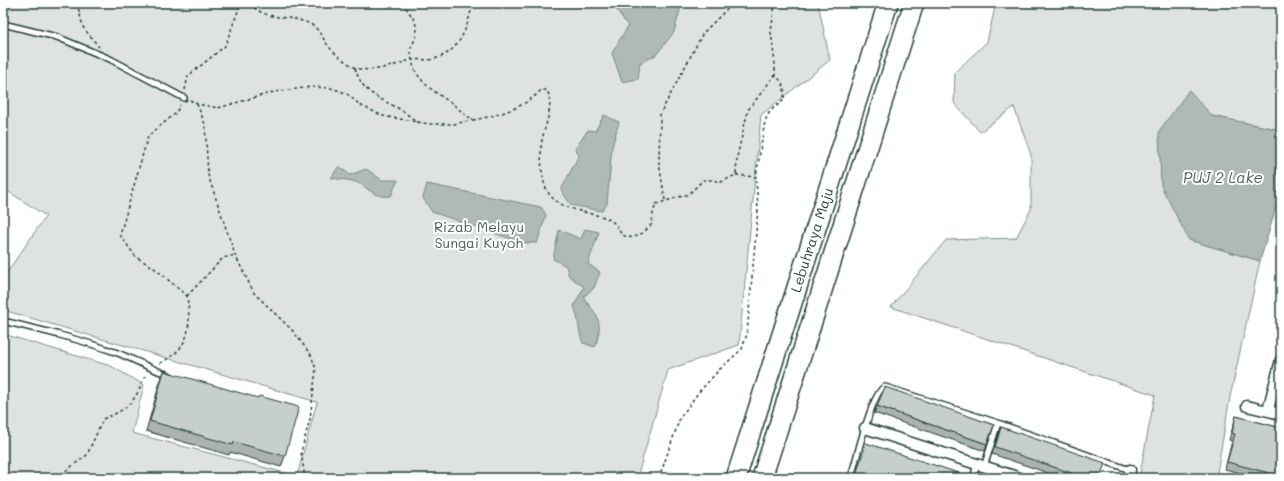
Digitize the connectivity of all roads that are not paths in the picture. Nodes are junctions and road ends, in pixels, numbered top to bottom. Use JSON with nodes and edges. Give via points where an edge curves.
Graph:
{"nodes":[{"id":1,"x":888,"y":3,"type":"edge"},
{"id":2,"x":914,"y":3,"type":"edge"},
{"id":3,"x":3,"y":24,"type":"edge"},
{"id":4,"x":184,"y":98,"type":"road end"},
{"id":5,"x":3,"y":321,"type":"edge"},
{"id":6,"x":1281,"y":360,"type":"edge"},
{"id":7,"x":175,"y":378,"type":"edge"},
{"id":8,"x":1247,"y":406,"type":"dead end"},
{"id":9,"x":1268,"y":410,"type":"junction"},
{"id":10,"x":1281,"y":414,"type":"edge"},
{"id":11,"x":998,"y":423,"type":"junction"},
{"id":12,"x":865,"y":428,"type":"junction"},
{"id":13,"x":981,"y":465,"type":"junction"},
{"id":14,"x":1130,"y":474,"type":"edge"},
{"id":15,"x":736,"y":478,"type":"edge"},
{"id":16,"x":762,"y":478,"type":"edge"},
{"id":17,"x":852,"y":478,"type":"edge"},
{"id":18,"x":973,"y":478,"type":"edge"},
{"id":19,"x":1020,"y":478,"type":"edge"}],
"edges":[{"from":1,"to":15,"type":"highway","name":"Lebuhraya Maju"},
{"from":2,"to":16,"type":"highway","name":"Lebuhraya Maju"},
{"from":3,"to":4,"type":"lane","via":[[57,37],[110,60]]},
{"from":5,"to":7,"type":"lane","via":[[88,342]]},
{"from":6,"to":9,"type":"street"},
{"from":8,"to":9,"type":"street"},
{"from":9,"to":10,"type":"street"},
{"from":11,"to":12,"type":"lane","via":[[885,387],[879,390]]},
{"from":11,"to":13,"type":"lane"},
{"from":11,"to":14,"type":"lane"},
{"from":12,"to":13,"type":"street"},
{"from":12,"to":17,"type":"lane"},
{"from":13,"to":18,"type":"lane"},
{"from":13,"to":19,"type":"street"}]}
